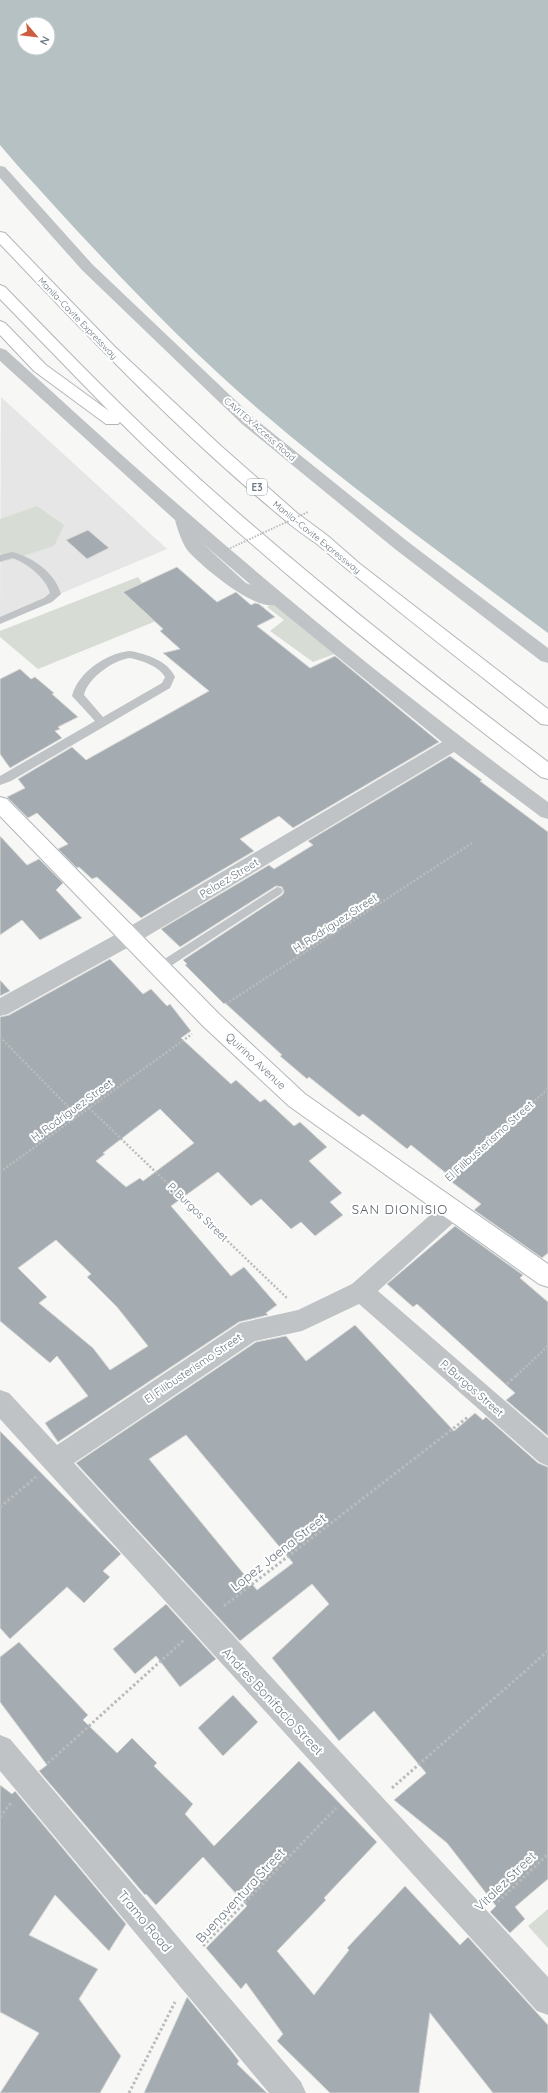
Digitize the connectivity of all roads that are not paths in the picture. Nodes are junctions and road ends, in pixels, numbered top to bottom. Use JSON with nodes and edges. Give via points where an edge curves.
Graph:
{"nodes":[{"id":1,"x":0,"y":170,"type":"edge"},
{"id":2,"x":0,"y":236,"type":"edge"},
{"id":3,"x":0,"y":290,"type":"edge"},
{"id":4,"x":0,"y":326,"type":"edge"},
{"id":5,"x":0,"y":353,"type":"edge"},
{"id":6,"x":174,"y":466,"type":"junction"},
{"id":7,"x":0,"y":559,"type":"edge"},
{"id":8,"x":0,"y":621,"type":"edge"},
{"id":9,"x":548,"y":657,"type":"edge"},
{"id":10,"x":548,"y":719,"type":"edge"},
{"id":11,"x":102,"y":722,"type":"junction"},
{"id":12,"x":455,"y":743,"type":"junction"},
{"id":13,"x":548,"y":772,"type":"edge"},
{"id":14,"x":0,"y":781,"type":"edge"},
{"id":15,"x":0,"y":804,"type":"edge"},
{"id":16,"x":548,"y":812,"type":"edge"},
{"id":17,"x":276,"y":891,"type":"dead end"},
{"id":18,"x":129,"y":937,"type":"junction"},
{"id":19,"x":159,"y":968,"type":"junction"},
{"id":20,"x":0,"y":1008,"type":"edge"},
{"id":21,"x":453,"y":1208,"type":"junction"},
{"id":22,"x":548,"y":1277,"type":"edge"},
{"id":23,"x":361,"y":1291,"type":"junction"},
{"id":24,"x":0,"y":1401,"type":"edge"},
{"id":25,"x":548,"y":1454,"type":"edge"},
{"id":26,"x":55,"y":1461,"type":"junction"},
{"id":27,"x":0,"y":1750,"type":"edge"},
{"id":28,"x":548,"y":2000,"type":"edge"},
{"id":29,"x":290,"y":2093,"type":"edge"}],
"edges":[{"from":1,"to":9,"type":"street","name":"CAVITEX Access Road","via":[[87,267],[248,421],[331,490]]},
{"from":2,"to":10,"type":"main road","name":"Manila–Cavite Expressway","number":"E3","via":[[109,350],[262,491],[354,568]]},
{"from":3,"to":6,"type":"main road","via":[[65,360]]},
{"from":4,"to":6,"type":"main road","via":[[40,368]]},
{"from":5,"to":12,"type":"street","via":[[182,517],[194,547],[234,582],[289,608]]},
{"from":6,"to":13,"type":"main road","via":[[310,584]]},
{"from":7,"to":8,"type":"lane","via":[[12,556],[28,561],[55,587],[56,594]]},
{"from":11,"to":11,"type":"lane","via":[[166,685],[170,677],[167,670],[142,656],[128,655],[110,659],[80,685],[78,696]]},
{"from":11,"to":14,"type":"lane"},
{"from":12,"to":16,"type":"street"},
{"from":12,"to":18,"type":"street","name":"Pelaez Street"},
{"from":15,"to":18,"type":"main road","name":"Quirino Avenue"},
{"from":17,"to":19,"type":"lane"},
{"from":18,"to":19,"type":"main road","name":"Quirino Avenue"},
{"from":18,"to":20,"type":"street","name":"Pelaez Street"},
{"from":19,"to":21,"type":"main road","name":"Quirino Avenue","via":[[297,1100]]},
{"from":21,"to":22,"type":"main road","name":"Quirino Avenue"},
{"from":21,"to":23,"type":"street","name":"El Filibusterismo Street"},
{"from":23,"to":25,"type":"street","name":"P. Burgos Street"},
{"from":23,"to":26,"type":"street","name":"El Filibusterismo Street","via":[[302,1320],[250,1330]]},
{"from":24,"to":26,"type":"street","name":"Andres Bonifacio Street"},
{"from":26,"to":28,"type":"street","name":"Andres Bonifacio Street"},
{"from":27,"to":29,"type":"street","name":"Tramo Road"}]}
